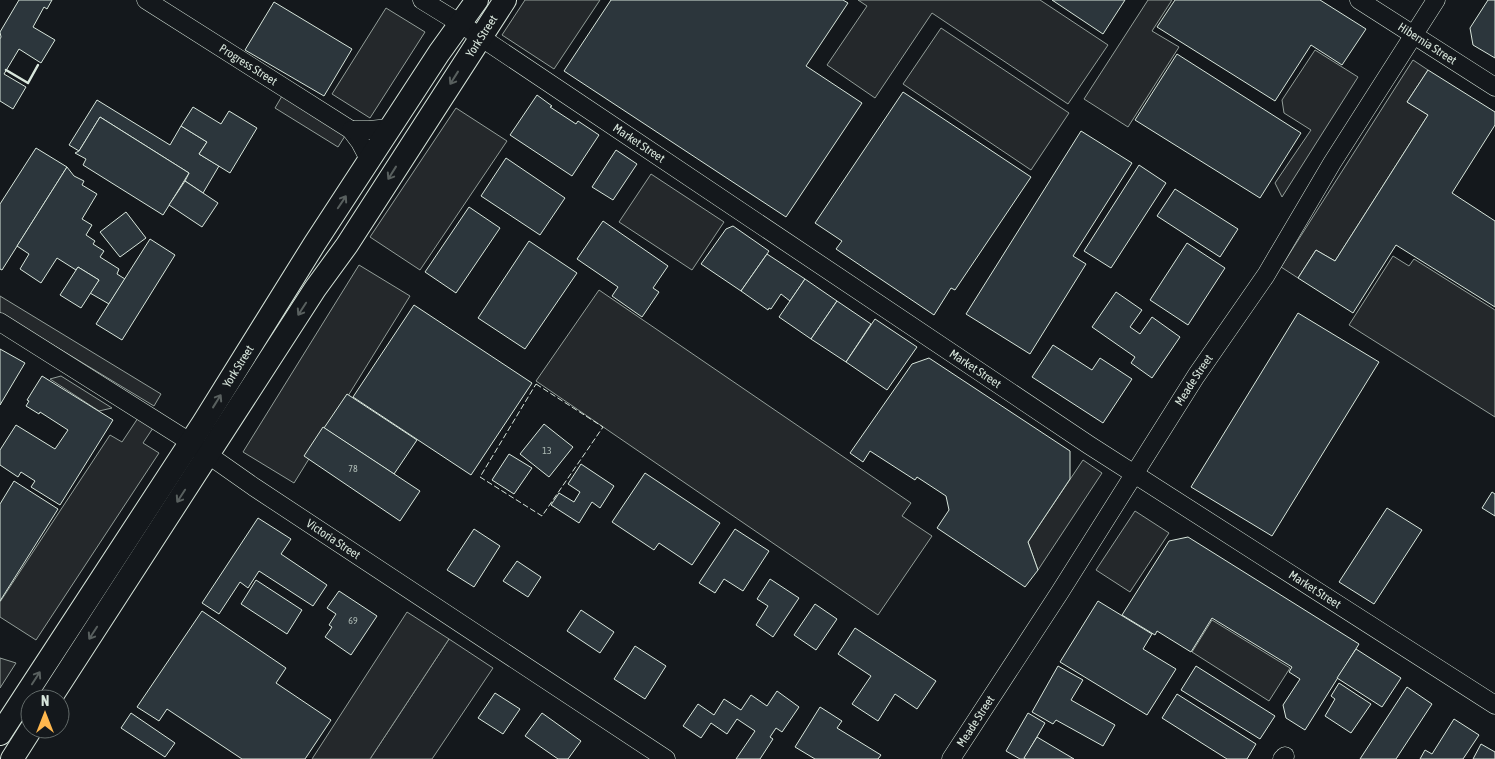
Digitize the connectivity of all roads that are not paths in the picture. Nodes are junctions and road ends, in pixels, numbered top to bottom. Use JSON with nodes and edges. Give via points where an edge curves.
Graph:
{"nodes":[{"id":1,"x":146,"y":0,"type":"edge"},
{"id":2,"x":422,"y":0,"type":"edge"},
{"id":3,"x":477,"y":0,"type":"edge"},
{"id":4,"x":504,"y":0,"type":"edge"},
{"id":5,"x":1359,"y":0,"type":"edge"},
{"id":6,"x":1436,"y":0,"type":"edge"},
{"id":7,"x":461,"y":24,"type":"junction"},
{"id":8,"x":1414,"y":35,"type":"junction"},
{"id":9,"x":481,"y":37,"type":"junction"},
{"id":10,"x":1495,"y":86,"type":"edge"},
{"id":11,"x":390,"y":128,"type":"junction"},
{"id":12,"x":351,"y":130,"type":"junction"},
{"id":13,"x":370,"y":161,"type":"junction"},
{"id":14,"x":0,"y":322,"type":"edge"},
{"id":15,"x":199,"y":449,"type":"junction"},
{"id":16,"x":1135,"y":474,"type":"junction"},
{"id":17,"x":56,"y":689,"type":"edge"},
{"id":18,"x":1495,"y":705,"type":"edge"},
{"id":19,"x":0,"y":734,"type":"edge"},
{"id":20,"x":25,"y":739,"type":"edge"},
{"id":21,"x":12,"y":759,"type":"edge"},
{"id":22,"x":666,"y":759,"type":"edge"},
{"id":23,"x":951,"y":759,"type":"edge"}],
"edges":[{"from":1,"to":12,"type":"street","name":"Progress Street"},
{"from":2,"to":7,"type":"street","name":"Market Street"},
{"from":3,"to":7,"type":"main road","name":"York Street"},
{"from":4,"to":9,"type":"main road","name":"York Street"},
{"from":5,"to":8,"type":"street","name":"Hibernia Street"},
{"from":6,"to":8,"type":"street","name":"Meade Street"},
{"from":7,"to":9,"type":"street","name":"Market Street"},
{"from":7,"to":11,"type":"main road","name":"York Street"},
{"from":8,"to":10,"type":"street","name":"Hibernia Street"},
{"from":8,"to":16,"type":"street","name":"Meade Street","via":[[1340,150],[1266,275],[1196,376]]},
{"from":9,"to":15,"type":"main road","name":"York Street","one_way":true,"via":[[347,245]]},
{"from":9,"to":16,"type":"street","name":"Market Street"},
{"from":11,"to":12,"type":"street"},
{"from":11,"to":13,"type":"main road","name":"York Street"},
{"from":12,"to":13,"type":"street","name":"Progress Street"},
{"from":15,"to":13,"type":"main road","name":"York Street","one_way":true,"via":[[315,243]]},
{"from":14,"to":15,"type":"street","name":"Victoria Street"},
{"from":15,"to":17,"type":"main road","name":"York Street","one_way":true},
{"from":19,"to":15,"type":"main road","name":"York Street","one_way":true},
{"from":15,"to":22,"type":"street","name":"Victoria Street"},
{"from":16,"to":18,"type":"street","name":"Market Street"},
{"from":16,"to":23,"type":"street","name":"Meade Street"},
{"from":20,"to":21,"type":"main road"}]}
